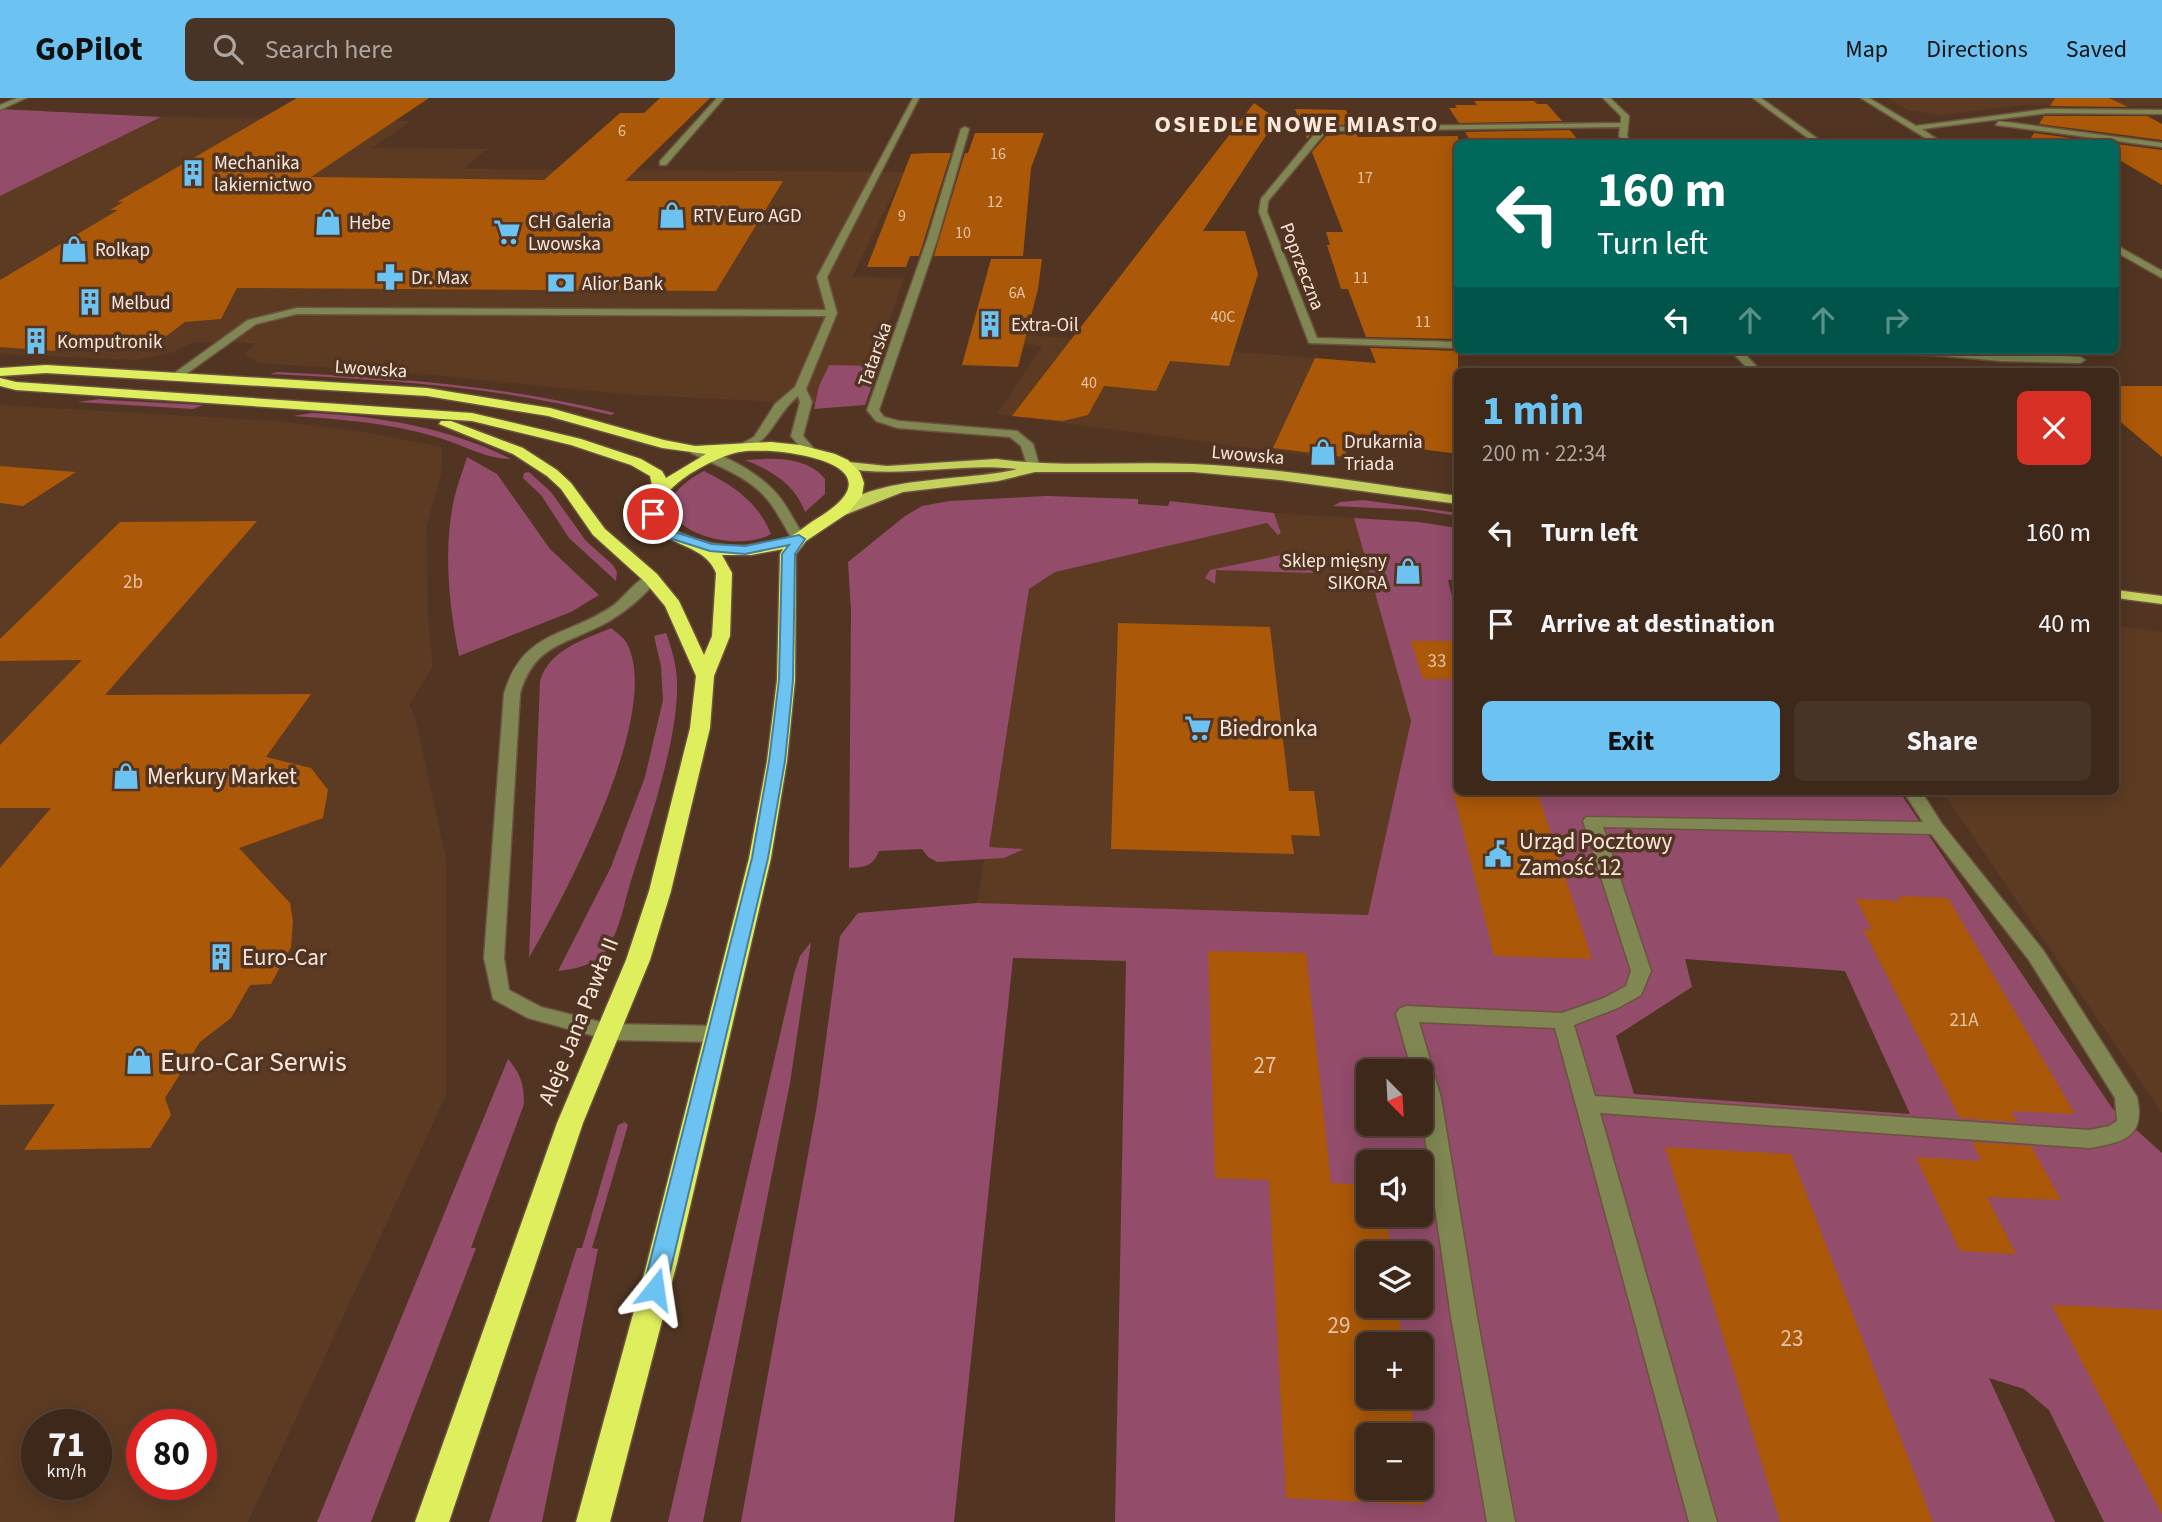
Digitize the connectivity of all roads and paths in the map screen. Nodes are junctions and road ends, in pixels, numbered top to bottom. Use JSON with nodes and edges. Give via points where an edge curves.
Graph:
{"nodes":[{"id":1,"x":23,"y":98,"type":"edge"},
{"id":2,"x":721,"y":98,"type":"edge"},
{"id":3,"x":915,"y":98,"type":"edge"},
{"id":4,"x":1606,"y":98,"type":"edge"},
{"id":5,"x":1756,"y":98,"type":"edge"},
{"id":6,"x":1864,"y":98,"type":"edge"},
{"id":7,"x":0,"y":108,"type":"edge"},
{"id":8,"x":1884,"y":110,"type":"junction"},
{"id":9,"x":2162,"y":112,"type":"edge"},
{"id":10,"x":1971,"y":120,"type":"junction"},
{"id":11,"x":1626,"y":125,"type":"junction"},
{"id":12,"x":1915,"y":128,"type":"junction"},
{"id":13,"x":965,"y":129,"type":"dead end"},
{"id":14,"x":1626,"y":140,"type":"edge"},
{"id":15,"x":1816,"y":140,"type":"edge"},
{"id":16,"x":1934,"y":140,"type":"edge"},
{"id":17,"x":2162,"y":145,"type":"edge"},
{"id":18,"x":663,"y":163,"type":"dead end"},
{"id":19,"x":2119,"y":250,"type":"edge"},
{"id":20,"x":2162,"y":275,"type":"edge"},
{"id":21,"x":832,"y":313,"type":"junction"},
{"id":22,"x":1454,"y":345,"type":"edge"},
{"id":23,"x":1739,"y":354,"type":"edge"},
{"id":24,"x":1955,"y":354,"type":"edge"},
{"id":25,"x":2080,"y":360,"type":"dead end"},
{"id":26,"x":1753,"y":368,"type":"edge"},
{"id":27,"x":0,"y":372,"type":"edge"},
{"id":28,"x":175,"y":377,"type":"junction"},
{"id":29,"x":0,"y":382,"type":"edge"},
{"id":30,"x":800,"y":389,"type":"junction"},
{"id":31,"x":419,"y":414,"type":"junction"},
{"id":32,"x":736,"y":449,"type":"junction"},
{"id":33,"x":695,"y":450,"type":"junction"},
{"id":34,"x":810,"y":450,"type":"junction"},
{"id":35,"x":711,"y":458,"type":"junction"},
{"id":36,"x":843,"y":464,"type":"junction"},
{"id":37,"x":1034,"y":468,"type":"junction"},
{"id":38,"x":661,"y":490,"type":"junction"},
{"id":39,"x":1454,"y":499,"type":"edge"},
{"id":40,"x":842,"y":511,"type":"junction"},
{"id":41,"x":799,"y":539,"type":"junction"},
{"id":42,"x":695,"y":544,"type":"junction"},
{"id":43,"x":651,"y":578,"type":"junction"},
{"id":44,"x":2119,"y":594,"type":"edge"},
{"id":45,"x":2162,"y":600,"type":"edge"},
{"id":46,"x":705,"y":676,"type":"junction"},
{"id":47,"x":1915,"y":795,"type":"edge"},
{"id":48,"x":1936,"y":828,"type":"junction"},
{"id":49,"x":1563,"y":1021,"type":"junction"},
{"id":50,"x":609,"y":1032,"type":"junction"},
{"id":51,"x":719,"y":1034,"type":"junction"},
{"id":52,"x":1588,"y":1104,"type":"junction"},
{"id":53,"x":432,"y":1522,"type":"edge"},
{"id":54,"x":593,"y":1522,"type":"edge"},
{"id":55,"x":1501,"y":1522,"type":"edge"},
{"id":56,"x":1703,"y":1522,"type":"edge"}],
"edges":[{"from":1,"to":7,"type":"street"},
{"from":2,"to":18,"type":"street"},
{"from":3,"to":21,"type":"street","via":[[822,277]]},
{"from":4,"to":11,"type":"street","via":[[1625,116]]},
{"from":5,"to":15,"type":"street"},
{"from":6,"to":8,"type":"street"},
{"from":8,"to":10,"type":"street"},
{"from":8,"to":12,"type":"street"},
{"from":9,"to":10,"type":"street","via":[[2047,111]]},
{"from":10,"to":12,"type":"street"},
{"from":10,"to":17,"type":"street"},
{"from":11,"to":14,"type":"street"},
{"from":11,"to":22,"type":"street","name":"Poprzeczna","via":[[1334,128],[1321,132],[1264,201],[1263,212],[1313,341]]},
{"from":12,"to":16,"type":"street"},
{"from":13,"to":37,"type":"street","name":"Tatarska","via":[[873,410],[880,419],[898,424],[1013,434],[1027,443]]},
{"from":19,"to":20,"type":"street"},
{"from":21,"to":28,"type":"street","via":[[297,311],[253,322]]},
{"from":21,"to":30,"type":"street"},
{"from":23,"to":26,"type":"street"},
{"from":24,"to":25,"type":"street"},
{"from":27,"to":28,"type":"highway","name":"Lwowska","via":[[46,369]]},
{"from":28,"to":33,"type":"highway","name":"Lwowska","via":[[469,397],[580,419]]},
{"from":29,"to":31,"type":"highway","name":"Lwowska"},
{"from":30,"to":32,"type":"street","via":[[779,406],[759,439]]},
{"from":30,"to":34,"type":"street","via":[[806,402],[797,436]]},
{"from":31,"to":38,"type":"highway","name":"Lwowska","via":[[472,417],[576,442],[649,467],[657,474]]},
{"from":31,"to":43,"type":"highway","via":[[499,442],[535,461],[566,486],[599,531]]},
{"from":32,"to":33,"type":"highway","name":"Lwowska"},
{"from":32,"to":34,"type":"highway","name":"Lwowska"},
{"from":32,"to":35,"type":"highway"},
{"from":33,"to":35,"type":"street"},
{"from":34,"to":36,"type":"highway","name":"Lwowska"},
{"from":35,"to":38,"type":"highway"},
{"from":35,"to":41,"type":"street","via":[[764,487]]},
{"from":36,"to":37,"type":"main road","name":"Lwowska","via":[[887,470],[996,463]]},
{"from":36,"to":40,"type":"highway","via":[[854,476],[856,489]]},
{"from":37,"to":39,"type":"main road","name":"Lwowska","via":[[1140,466],[1233,471]]},
{"from":37,"to":40,"type":"main road","name":"Lwowska","via":[[1000,478],[902,488]]},
{"from":38,"to":42,"type":"highway","via":[[653,506],[656,521],[671,535]]},
{"from":40,"to":41,"type":"highway"},
{"from":41,"to":42,"type":"highway","via":[[745,550]]},
{"from":41,"to":51,"type":"highway","via":[[788,554],[788,649],[775,774]]},
{"from":42,"to":46,"type":"highway","name":"Aleje Jana Pawła II","via":[[720,562],[724,584],[722,636]]},
{"from":43,"to":46,"type":"highway","via":[[680,618]]},
{"from":43,"to":50,"type":"street","via":[[621,607],[539,648],[523,663],[512,694],[494,958],[500,994],[535,1013]]},
{"from":44,"to":45,"type":"main road"},
{"from":46,"to":50,"type":"highway","name":"Aleje Jana Pawła II","via":[[700,728],[660,891]]},
{"from":47,"to":48,"type":"street"},
{"from":48,"to":49,"type":"street","via":[[1592,821],[1641,971],[1634,990]]},
{"from":48,"to":52,"type":"street","via":[[2036,955],[2126,1097],[2131,1114],[2126,1126],[2113,1135],[2089,1139]]},
{"from":49,"to":52,"type":"street"},
{"from":49,"to":55,"type":"street","via":[[1406,1014],[1430,1098]]},
{"from":50,"to":51,"type":"street"},
{"from":50,"to":53,"type":"highway","name":"Aleje Jana Pawła II","via":[[570,1123]]},
{"from":51,"to":54,"type":"highway"},
{"from":52,"to":56,"type":"street"}]}
